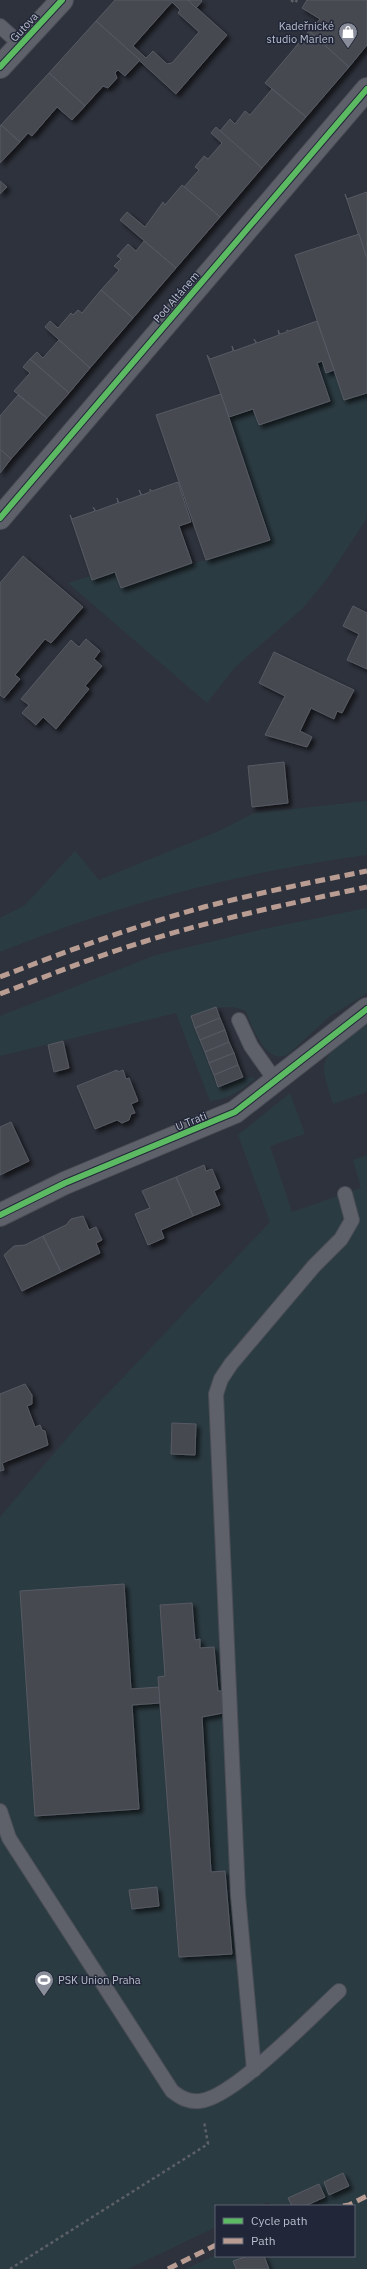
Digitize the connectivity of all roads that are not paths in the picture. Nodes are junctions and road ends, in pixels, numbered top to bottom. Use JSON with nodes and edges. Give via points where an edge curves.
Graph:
{"nodes":[{"id":1,"x":62,"y":0,"type":"edge"},
{"id":2,"x":0,"y":26,"type":"edge"},
{"id":3,"x":21,"y":45,"type":"junction"},
{"id":4,"x":0,"y":67,"type":"edge"},
{"id":5,"x":367,"y":89,"type":"edge"},
{"id":6,"x":0,"y":518,"type":"edge"},
{"id":7,"x":367,"y":1009,"type":"edge"},
{"id":8,"x":239,"y":1020,"type":"dead end"},
{"id":9,"x":276,"y":1080,"type":"junction"},
{"id":10,"x":345,"y":1194,"type":"dead end"},
{"id":11,"x":0,"y":1214,"type":"edge"},
{"id":12,"x":0,"y":1811,"type":"edge"},
{"id":13,"x":339,"y":1991,"type":"dead end"},
{"id":14,"x":254,"y":2070,"type":"junction"}],
"edges":[{"from":1,"to":3,"type":"street","name":"Gutova"},
{"from":2,"to":3,"type":"lane"},
{"from":3,"to":4,"type":"street","name":"Gutova"},
{"from":5,"to":6,"type":"street","name":"Pod Altánem"},
{"from":7,"to":9,"type":"street","name":"U Trati"},
{"from":8,"to":9,"type":"lane","via":[[251,1046]]},
{"from":9,"to":11,"type":"street","name":"U Trati","via":[[235,1112],[65,1183]]},
{"from":10,"to":14,"type":"lane","via":[[352,1220],[341,1239],[314,1266],[231,1364],[221,1379],[216,1394],[238,1895]]},
{"from":12,"to":14,"type":"lane","via":[[9,1838],[172,2091],[184,2100],[201,2101],[220,2094]]},
{"from":13,"to":14,"type":"lane"}]}
